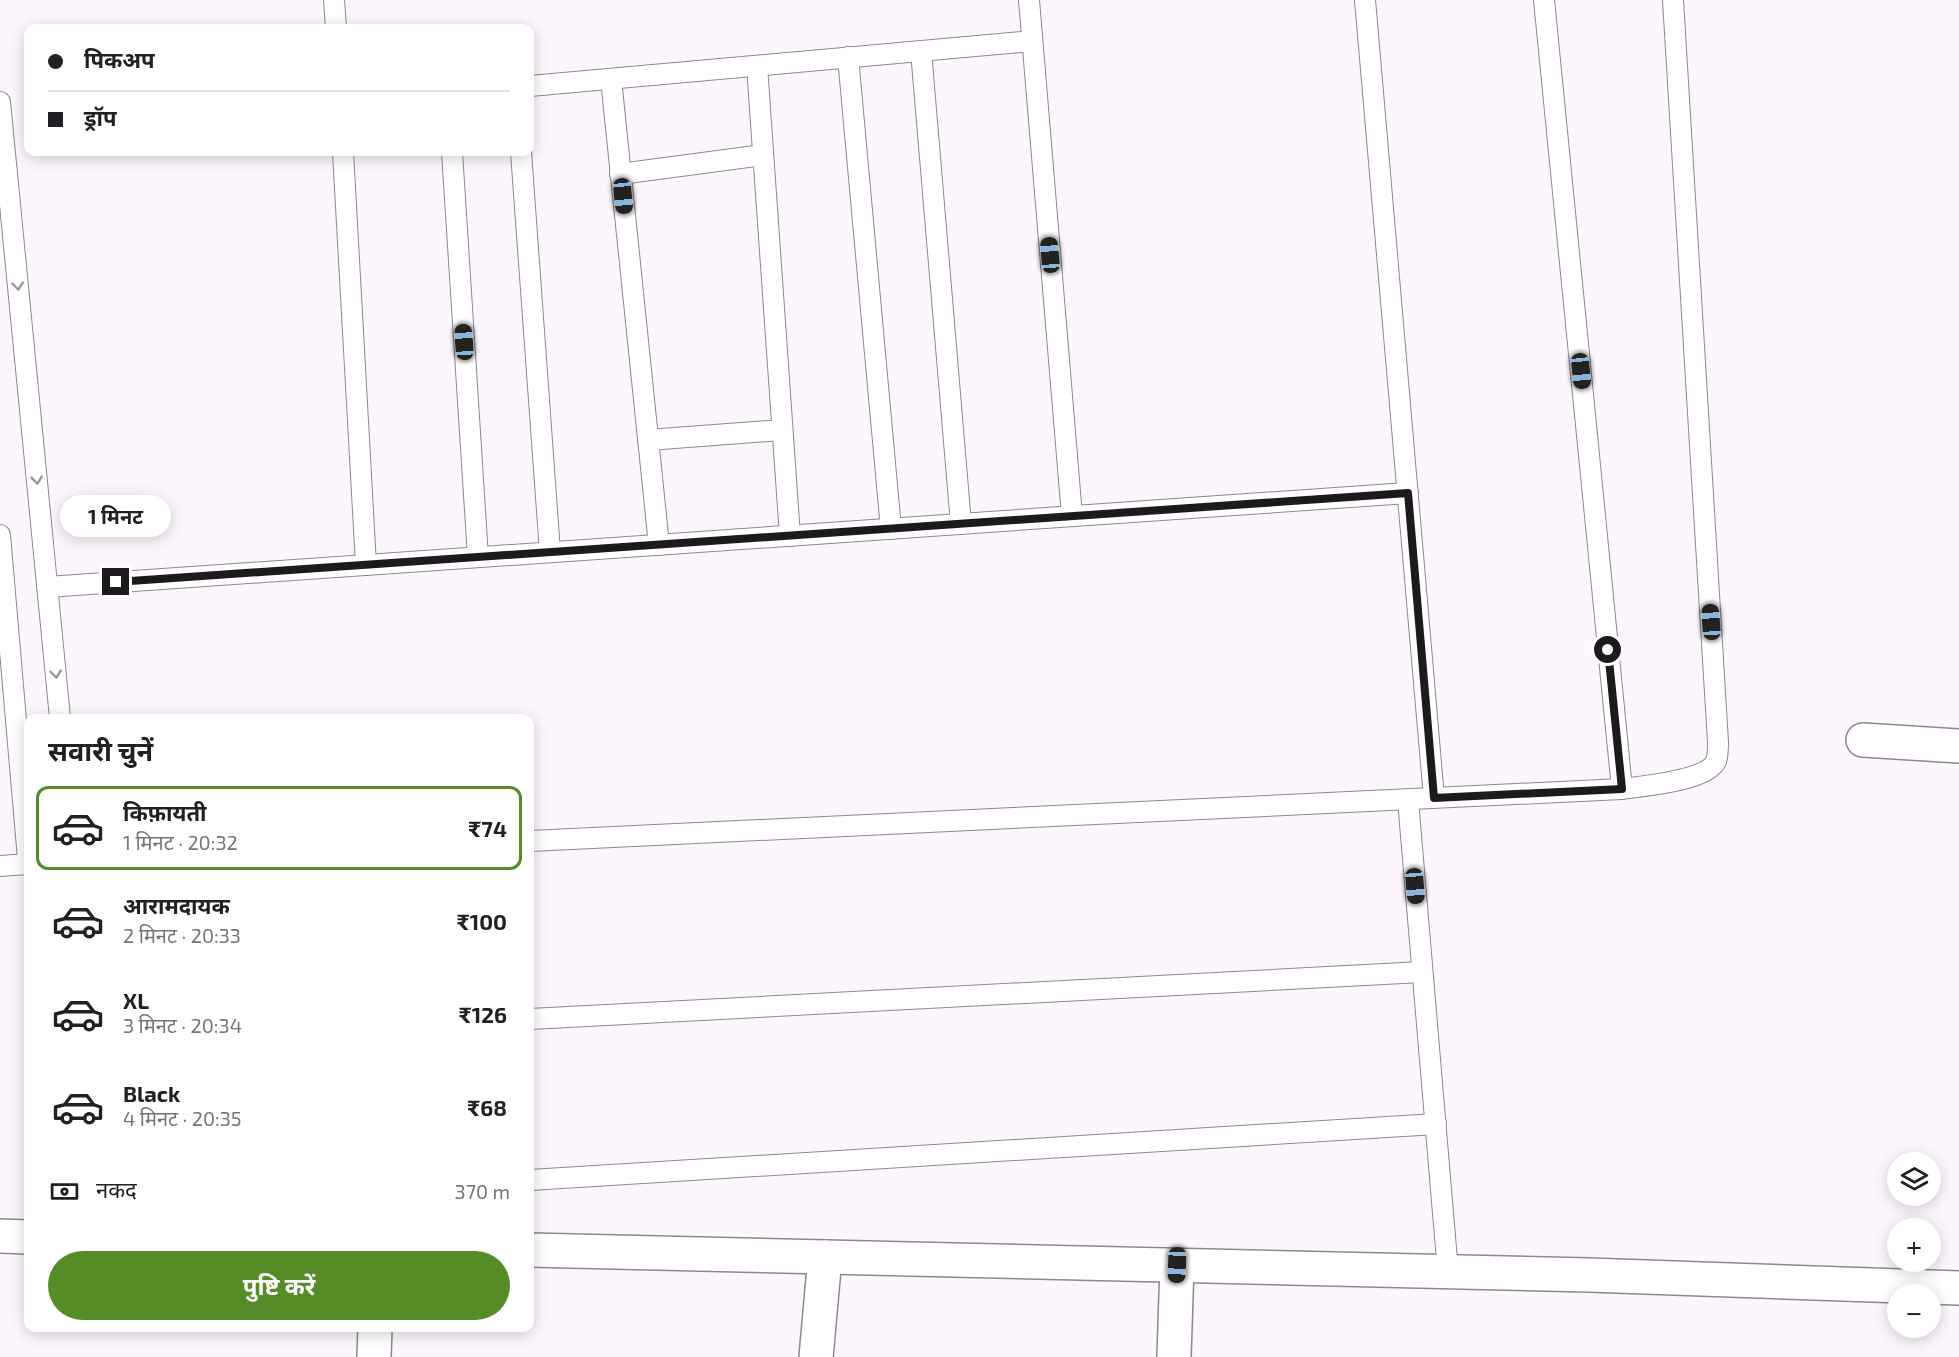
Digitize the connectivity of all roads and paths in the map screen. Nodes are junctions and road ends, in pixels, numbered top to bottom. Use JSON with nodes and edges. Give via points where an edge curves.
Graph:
{"nodes":[{"id":1,"x":334,"y":0,"type":"edge"},
{"id":2,"x":1029,"y":0,"type":"edge"},
{"id":3,"x":1365,"y":0,"type":"edge"},
{"id":4,"x":1544,"y":0,"type":"edge"},
{"id":5,"x":1673,"y":0,"type":"edge"},
{"id":6,"x":336,"y":24,"type":"edge"},
{"id":7,"x":1032,"y":41,"type":"junction"},
{"id":8,"x":921,"y":51,"type":"junction"},
{"id":9,"x":848,"y":57,"type":"junction"},
{"id":10,"x":757,"y":66,"type":"junction"},
{"id":11,"x":611,"y":79,"type":"junction"},
{"id":12,"x":534,"y":86,"type":"edge"},
{"id":13,"x":0,"y":102,"type":"edge"},
{"id":14,"x":763,"y":155,"type":"junction"},
{"id":15,"x":343,"y":156,"type":"edge"},
{"id":16,"x":452,"y":156,"type":"edge"},
{"id":17,"x":521,"y":156,"type":"edge"},
{"id":18,"x":620,"y":174,"type":"junction"},
{"id":19,"x":7,"y":244,"type":"edge"},
{"id":20,"x":782,"y":430,"type":"junction"},
{"id":21,"x":648,"y":441,"type":"junction"},
{"id":22,"x":1408,"y":493,"type":"junction"},
{"id":23,"x":1072,"y":516,"type":"junction"},
{"id":24,"x":961,"y":524,"type":"junction"},
{"id":25,"x":891,"y":529,"type":"junction"},
{"id":26,"x":0,"y":535,"type":"edge"},
{"id":27,"x":790,"y":536,"type":"junction"},
{"id":28,"x":658,"y":544,"type":"junction"},
{"id":29,"x":550,"y":552,"type":"junction"},
{"id":30,"x":478,"y":557,"type":"junction"},
{"id":31,"x":366,"y":565,"type":"junction"},
{"id":32,"x":47,"y":587,"type":"junction"},
{"id":33,"x":60,"y":714,"type":"edge"},
{"id":34,"x":1863,"y":740,"type":"dead end"},
{"id":35,"x":1959,"y":746,"type":"edge"},
{"id":36,"x":1622,"y":789,"type":"junction"},
{"id":37,"x":1434,"y":798,"type":"junction"},
{"id":38,"x":1408,"y":800,"type":"junction"},
{"id":39,"x":24,"y":813,"type":"edge"},
{"id":40,"x":534,"y":841,"type":"edge"},
{"id":41,"x":24,"y":864,"type":"edge"},
{"id":42,"x":0,"y":866,"type":"edge"},
{"id":43,"x":1422,"y":972,"type":"junction"},
{"id":44,"x":534,"y":1019,"type":"edge"},
{"id":45,"x":1436,"y":1124,"type":"junction"},
{"id":46,"x":534,"y":1180,"type":"edge"},
{"id":47,"x":0,"y":1236,"type":"edge"},
{"id":48,"x":24,"y":1237,"type":"edge"},
{"id":49,"x":534,"y":1250,"type":"edge"},
{"id":50,"x":825,"y":1257,"type":"junction"},
{"id":51,"x":1177,"y":1265,"type":"junction"},
{"id":52,"x":1448,"y":1272,"type":"junction"},
{"id":53,"x":1959,"y":1288,"type":"edge"},
{"id":54,"x":375,"y":1332,"type":"edge"},
{"id":55,"x":374,"y":1357,"type":"edge"},
{"id":56,"x":816,"y":1357,"type":"edge"},
{"id":57,"x":1174,"y":1357,"type":"edge"}],
"edges":[{"from":1,"to":6,"type":"lane"},
{"from":2,"to":7,"type":"lane"},
{"from":3,"to":22,"type":"lane"},
{"from":4,"to":36,"type":"lane"},
{"from":5,"to":36,"type":"lane","via":[[1718,742],[1716,761],[1695,776]]},
{"from":7,"to":8,"type":"lane"},
{"from":7,"to":23,"type":"lane"},
{"from":8,"to":9,"type":"lane"},
{"from":8,"to":24,"type":"lane"},
{"from":9,"to":10,"type":"lane"},
{"from":9,"to":25,"type":"lane"},
{"from":10,"to":11,"type":"lane"},
{"from":10,"to":14,"type":"lane"},
{"from":11,"to":12,"type":"lane"},
{"from":11,"to":18,"type":"lane"},
{"from":13,"to":19,"type":"lane"},
{"from":14,"to":18,"type":"lane"},
{"from":14,"to":20,"type":"lane"},
{"from":15,"to":31,"type":"lane"},
{"from":16,"to":30,"type":"lane"},
{"from":17,"to":29,"type":"lane"},
{"from":18,"to":21,"type":"lane"},
{"from":19,"to":32,"type":"lane","one_way":true},
{"from":20,"to":21,"type":"lane"},
{"from":20,"to":27,"type":"lane"},
{"from":21,"to":28,"type":"lane"},
{"from":22,"to":23,"type":"lane"},
{"from":22,"to":37,"type":"lane"},
{"from":23,"to":24,"type":"lane"},
{"from":24,"to":25,"type":"lane"},
{"from":25,"to":27,"type":"lane"},
{"from":26,"to":39,"type":"lane"},
{"from":27,"to":28,"type":"lane"},
{"from":28,"to":29,"type":"lane"},
{"from":29,"to":30,"type":"lane"},
{"from":30,"to":31,"type":"lane"},
{"from":31,"to":32,"type":"lane"},
{"from":32,"to":33,"type":"lane","one_way":true},
{"from":34,"to":35,"type":"street"},
{"from":36,"to":37,"type":"lane"},
{"from":37,"to":38,"type":"lane"},
{"from":38,"to":40,"type":"lane"},
{"from":38,"to":43,"type":"lane"},
{"from":41,"to":42,"type":"lane"},
{"from":43,"to":44,"type":"lane"},
{"from":43,"to":45,"type":"lane"},
{"from":45,"to":46,"type":"lane"},
{"from":45,"to":52,"type":"lane"},
{"from":47,"to":48,"type":"street"},
{"from":49,"to":50,"type":"street"},
{"from":50,"to":51,"type":"street"},
{"from":50,"to":56,"type":"street"},
{"from":51,"to":52,"type":"street"},
{"from":51,"to":57,"type":"street"},
{"from":52,"to":53,"type":"street"},
{"from":54,"to":55,"type":"street"}]}
